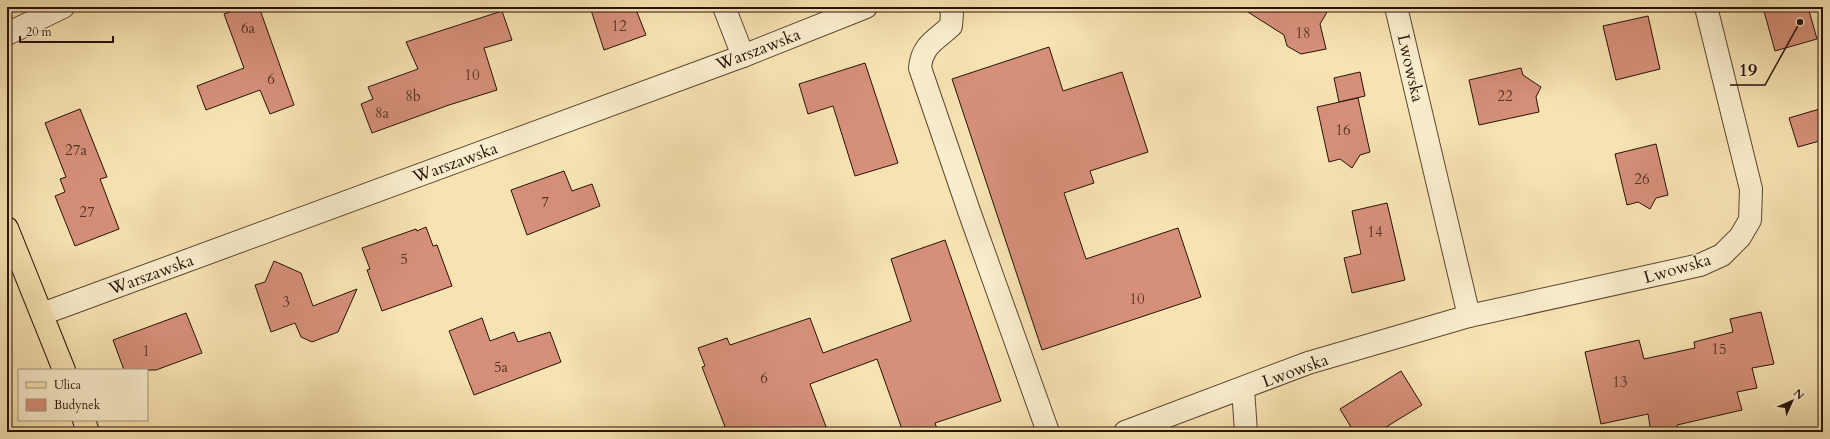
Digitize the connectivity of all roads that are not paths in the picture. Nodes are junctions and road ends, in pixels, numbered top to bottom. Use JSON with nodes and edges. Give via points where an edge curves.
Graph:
{"nodes":[{"id":1,"x":63,"y":7,"type":"edge"},
{"id":2,"x":724,"y":7,"type":"edge"},
{"id":3,"x":866,"y":7,"type":"edge"},
{"id":4,"x":950,"y":7,"type":"edge"},
{"id":5,"x":1396,"y":7,"type":"edge"},
{"id":6,"x":1706,"y":7,"type":"edge"},
{"id":7,"x":7,"y":34,"type":"edge"},
{"id":8,"x":743,"y":56,"type":"junction"},
{"id":9,"x":7,"y":228,"type":"edge"},
{"id":10,"x":42,"y":314,"type":"junction"},
{"id":11,"x":1469,"y":316,"type":"junction"},
{"id":12,"x":64,"y":369,"type":"edge"},
{"id":13,"x":1243,"y":389,"type":"junction"},
{"id":14,"x":84,"y":421,"type":"edge"},
{"id":15,"x":88,"y":432,"type":"edge"},
{"id":16,"x":1048,"y":432,"type":"edge"},
{"id":17,"x":1125,"y":432,"type":"edge"},
{"id":18,"x":1246,"y":432,"type":"edge"}],
"edges":[{"from":1,"to":7,"type":"street"},
{"from":2,"to":8,"type":"street"},
{"from":3,"to":8,"type":"street","name":"Warszawska"},
{"from":4,"to":16,"type":"street","via":[[951,26],[928,45],[920,58],[920,68]]},
{"from":5,"to":11,"type":"street","name":"Lwowska"},
{"from":6,"to":11,"type":"street","name":"Lwowska","via":[[1751,189],[1750,220],[1740,237],[1722,255],[1700,265]]},
{"from":8,"to":10,"type":"street","name":"Warszawska"},
{"from":9,"to":10,"type":"main road"},
{"from":10,"to":12,"type":"main road"},
{"from":11,"to":13,"type":"street","name":"Lwowska","via":[[1308,363]]},
{"from":13,"to":17,"type":"street","name":"Lwowska"},
{"from":13,"to":18,"type":"street"},
{"from":14,"to":15,"type":"main road"}]}
